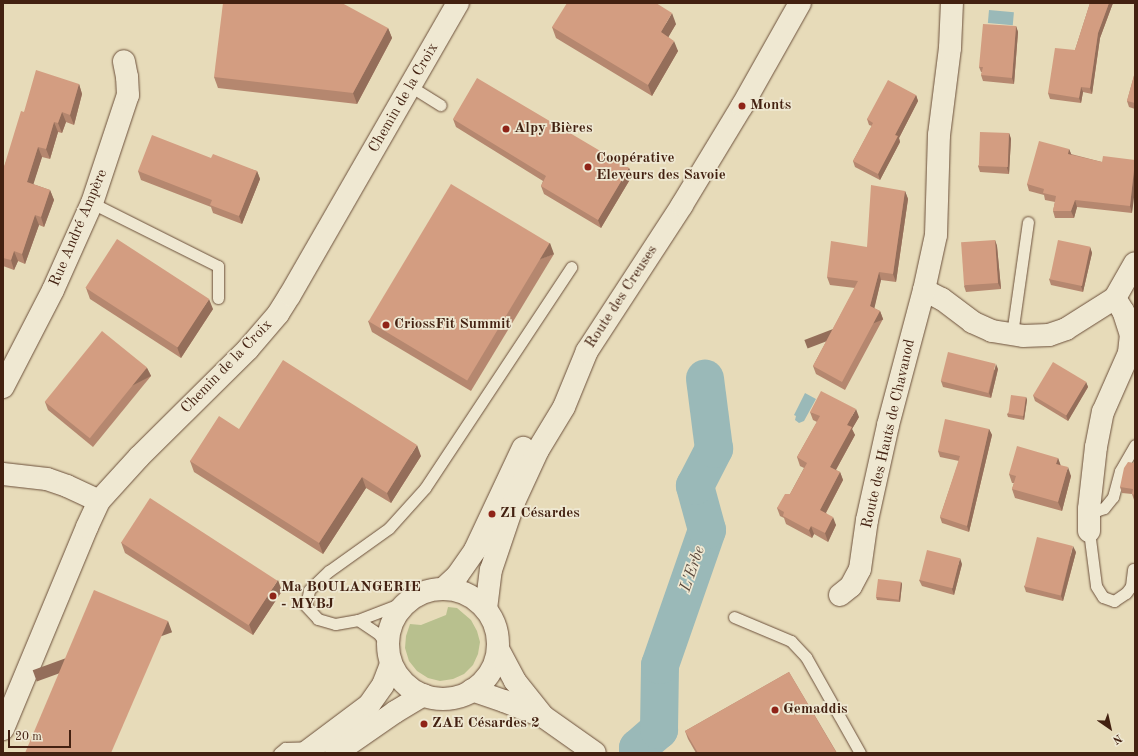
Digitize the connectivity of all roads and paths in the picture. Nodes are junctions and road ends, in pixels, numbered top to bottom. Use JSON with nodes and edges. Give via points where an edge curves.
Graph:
{"nodes":[{"id":1,"x":458,"y":3,"type":"edge"},
{"id":2,"x":800,"y":3,"type":"edge"},
{"id":3,"x":952,"y":3,"type":"edge"},
{"id":4,"x":124,"y":61,"type":"dead end"},
{"id":5,"x":410,"y":86,"type":"junction"},
{"id":6,"x":442,"y":105,"type":"dead end"},
{"id":7,"x":92,"y":203,"type":"junction"},
{"id":8,"x":1028,"y":222,"type":"dead end"},
{"id":9,"x":1135,"y":263,"type":"edge"},
{"id":10,"x":571,"y":267,"type":"dead end"},
{"id":11,"x":924,"y":290,"type":"junction"},
{"id":12,"x":218,"y":298,"type":"dead end"},
{"id":13,"x":1115,"y":298,"type":"junction"},
{"id":14,"x":1012,"y":334,"type":"junction"},
{"id":15,"x":587,"y":351,"type":"junction"},
{"id":16,"x":3,"y":386,"type":"edge"},
{"id":17,"x":1135,"y":445,"type":"edge"},
{"id":18,"x":3,"y":474,"type":"edge"},
{"id":19,"x":99,"y":501,"type":"junction"},
{"id":20,"x":1089,"y":509,"type":"junction"},
{"id":21,"x":1089,"y":531,"type":"joint"},
{"id":22,"x":1133,"y":569,"type":"dead end"},
{"id":23,"x":444,"y":588,"type":"junction"},
{"id":24,"x":840,"y":595,"type":"dead end"},
{"id":25,"x":405,"y":602,"type":"junction"},
{"id":26,"x":486,"y":609,"type":"junction"},
{"id":27,"x":734,"y":618,"type":"dead end"},
{"id":28,"x":358,"y":620,"type":"junction"},
{"id":29,"x":498,"y":649,"type":"junction"},
{"id":30,"x":389,"y":655,"type":"junction"},
{"id":31,"x":472,"y":690,"type":"junction"},
{"id":32,"x":423,"y":695,"type":"junction"},
{"id":33,"x":544,"y":717,"type":"junction"},
{"id":34,"x":3,"y":729,"type":"edge"},
{"id":35,"x":308,"y":750,"type":"edge"},
{"id":36,"x":280,"y":753,"type":"edge"},
{"id":37,"x":336,"y":753,"type":"edge"},
{"id":38,"x":594,"y":753,"type":"edge"},
{"id":39,"x":860,"y":753,"type":"edge"}],
"edges":[{"from":1,"to":5,"type":"street","name":"Chemin de la Croix"},
{"from":2,"to":15,"type":"street","name":"Route des Creuses","via":[[682,205]]},
{"from":3,"to":11,"type":"street","name":"Route des Hauts de Chavanod","via":[[950,48],[939,136],[936,234]]},
{"from":4,"to":7,"type":"street","name":"Rue André Ampère","via":[[128,95]]},
{"from":5,"to":6,"type":"lane"},
{"from":5,"to":19,"type":"street","name":"Chemin de la Croix","via":[[278,314],[248,349]]},
{"from":7,"to":12,"type":"lane","via":[[218,266]]},
{"from":7,"to":16,"type":"street","name":"Rue André Ampère","via":[[53,290]]},
{"from":8,"to":14,"type":"lane"},
{"from":9,"to":13,"type":"street"},
{"from":10,"to":28,"type":"lane","via":[[425,488],[389,528],[329,571],[309,590],[306,606],[318,619],[335,624]]},
{"from":11,"to":14,"type":"street","via":[[942,299],[972,322],[992,331]]},
{"from":11,"to":24,"type":"street","name":"Route des Hauts de Chavanod","via":[[888,426],[867,520],[860,569],[851,586]]},
{"from":13,"to":14,"type":"street","via":[[1066,329],[1049,335]]},
{"from":13,"to":20,"type":"street","via":[[1123,311],[1130,335],[1129,353],[1103,412]]},
{"from":15,"to":23,"type":"street","via":[[551,399],[524,446],[475,550],[457,576]]},
{"from":15,"to":26,"type":"street","name":"Route des Creuses","via":[[564,407],[538,450],[514,502],[491,570]]},
{"from":17,"to":20,"type":"lane","via":[[1120,471],[1113,497],[1104,508]]},
{"from":18,"to":19,"type":"street","via":[[47,479]]},
{"from":19,"to":34,"type":"street","name":"Chemin de la Croix"},
{"from":20,"to":21,"type":"street"},
{"from":21,"to":22,"type":"lane","via":[[1096,586],[1104,597],[1114,601],[1126,593]]},
{"from":23,"to":25,"type":"street","via":[[424,592]]},
{"from":23,"to":26,"type":"street","via":[[468,594]]},
{"from":25,"to":28,"type":"lane"},
{"from":25,"to":30,"type":"street","via":[[395,615],[389,630]]},
{"from":26,"to":29,"type":"street","via":[[494,621]]},
{"from":27,"to":39,"type":"lane","via":[[791,641],[806,657]]},
{"from":28,"to":30,"type":"lane","via":[[379,634]]},
{"from":29,"to":31,"type":"street","via":[[490,673]]},
{"from":29,"to":33,"type":"street","via":[[515,681]]},
{"from":30,"to":32,"type":"street","via":[[399,678]]},
{"from":30,"to":35,"type":"street","via":[[383,685],[369,705]]},
{"from":31,"to":32,"type":"street","via":[[461,696],[448,698]]},
{"from":31,"to":33,"type":"street"},
{"from":32,"to":37,"type":"street"},
{"from":33,"to":38,"type":"street"},
{"from":35,"to":36,"type":"lane","via":[[285,748]]}]}
